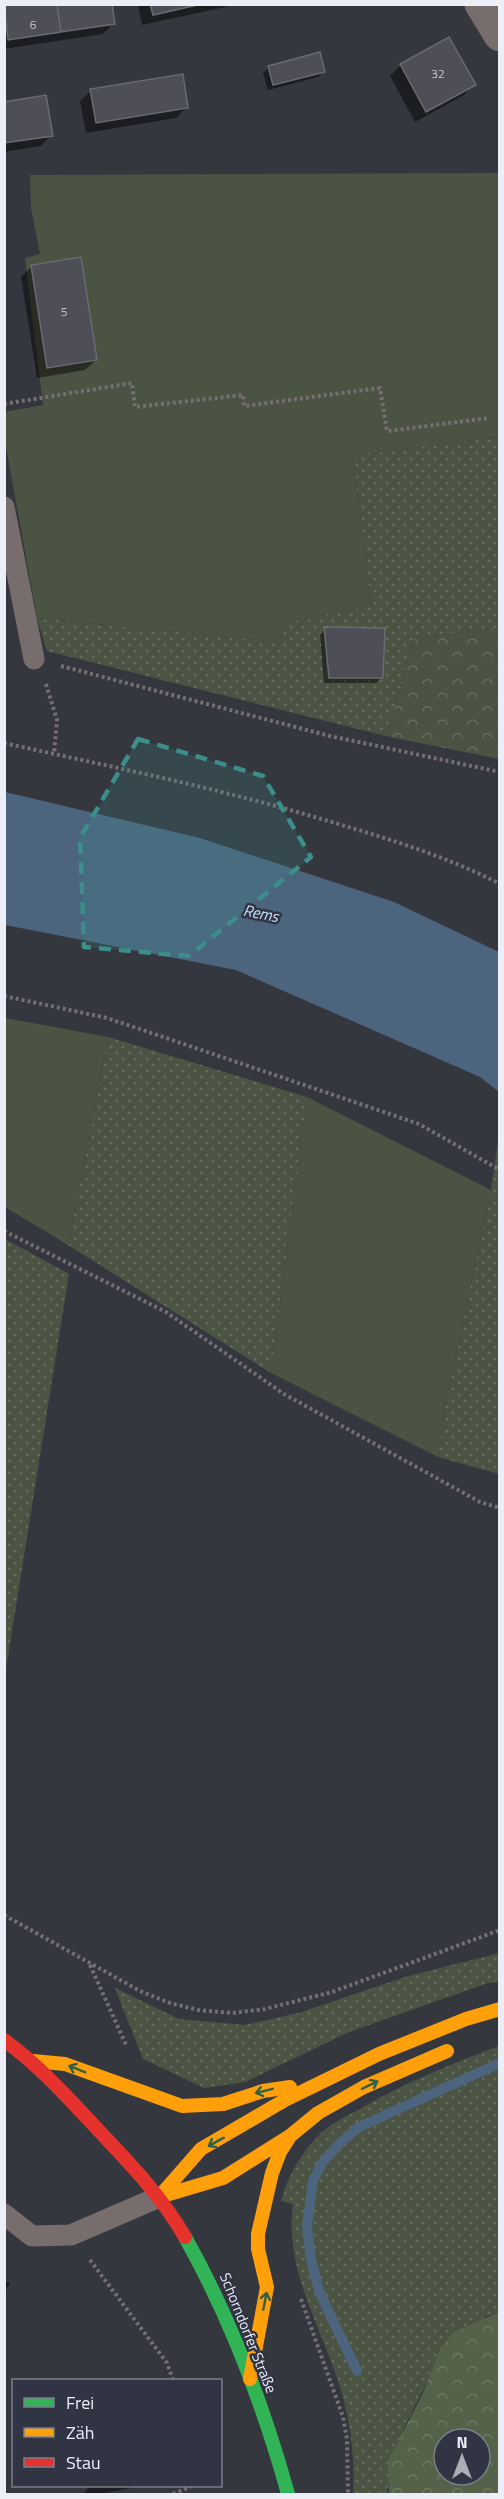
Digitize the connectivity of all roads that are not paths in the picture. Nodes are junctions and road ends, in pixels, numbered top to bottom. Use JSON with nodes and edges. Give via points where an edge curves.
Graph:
{"nodes":[{"id":1,"x":481,"y":4,"type":"edge"},
{"id":2,"x":500,"y":35,"type":"edge"},
{"id":3,"x":4,"y":507,"type":"edge"},
{"id":4,"x":34,"y":659,"type":"road end"},
{"id":5,"x":500,"y":2009,"type":"edge"},
{"id":6,"x":4,"y":2040,"type":"edge"},
{"id":7,"x":457,"y":2046,"type":"dead end"},
{"id":8,"x":33,"y":2061,"type":"junction"},
{"id":9,"x":321,"y":2082,"type":"junction"},
{"id":10,"x":290,"y":2136,"type":"junction"},
{"id":11,"x":159,"y":2198,"type":"junction"},
{"id":12,"x":4,"y":2214,"type":"edge"},
{"id":13,"x":250,"y":2379,"type":"junction"},
{"id":14,"x":288,"y":2494,"type":"edge"}],
"edges":[{"from":1,"to":2,"type":"street"},
{"from":3,"to":4,"type":"lane"},
{"from":5,"to":9,"type":"main road","via":[[399,2046]]},
{"from":6,"to":8,"type":"main road","name":"Schorndorfer Straße"},
{"from":10,"to":7,"type":"main road","one_way":true,"via":[[318,2113],[364,2087]]},
{"from":9,"to":8,"type":"main road","one_way":true,"via":[[263,2091],[223,2104],[188,2107],[64,2064]]},
{"from":8,"to":11,"type":"main road","name":"Schorndorfer Straße"},
{"from":9,"to":11,"type":"main road","one_way":true,"via":[[201,2149]]},
{"from":10,"to":11,"type":"main road","via":[[223,2178]]},
{"from":13,"to":10,"type":"main road","one_way":true,"via":[[267,2287],[258,2235],[272,2174]]},
{"from":11,"to":12,"type":"lane","via":[[71,2235],[32,2236]]},
{"from":11,"to":13,"type":"main road","name":"Schorndorfer Straße","via":[[199,2260],[225,2313]]},
{"from":13,"to":14,"type":"main road","name":"Schorndorfer Straße"}]}
